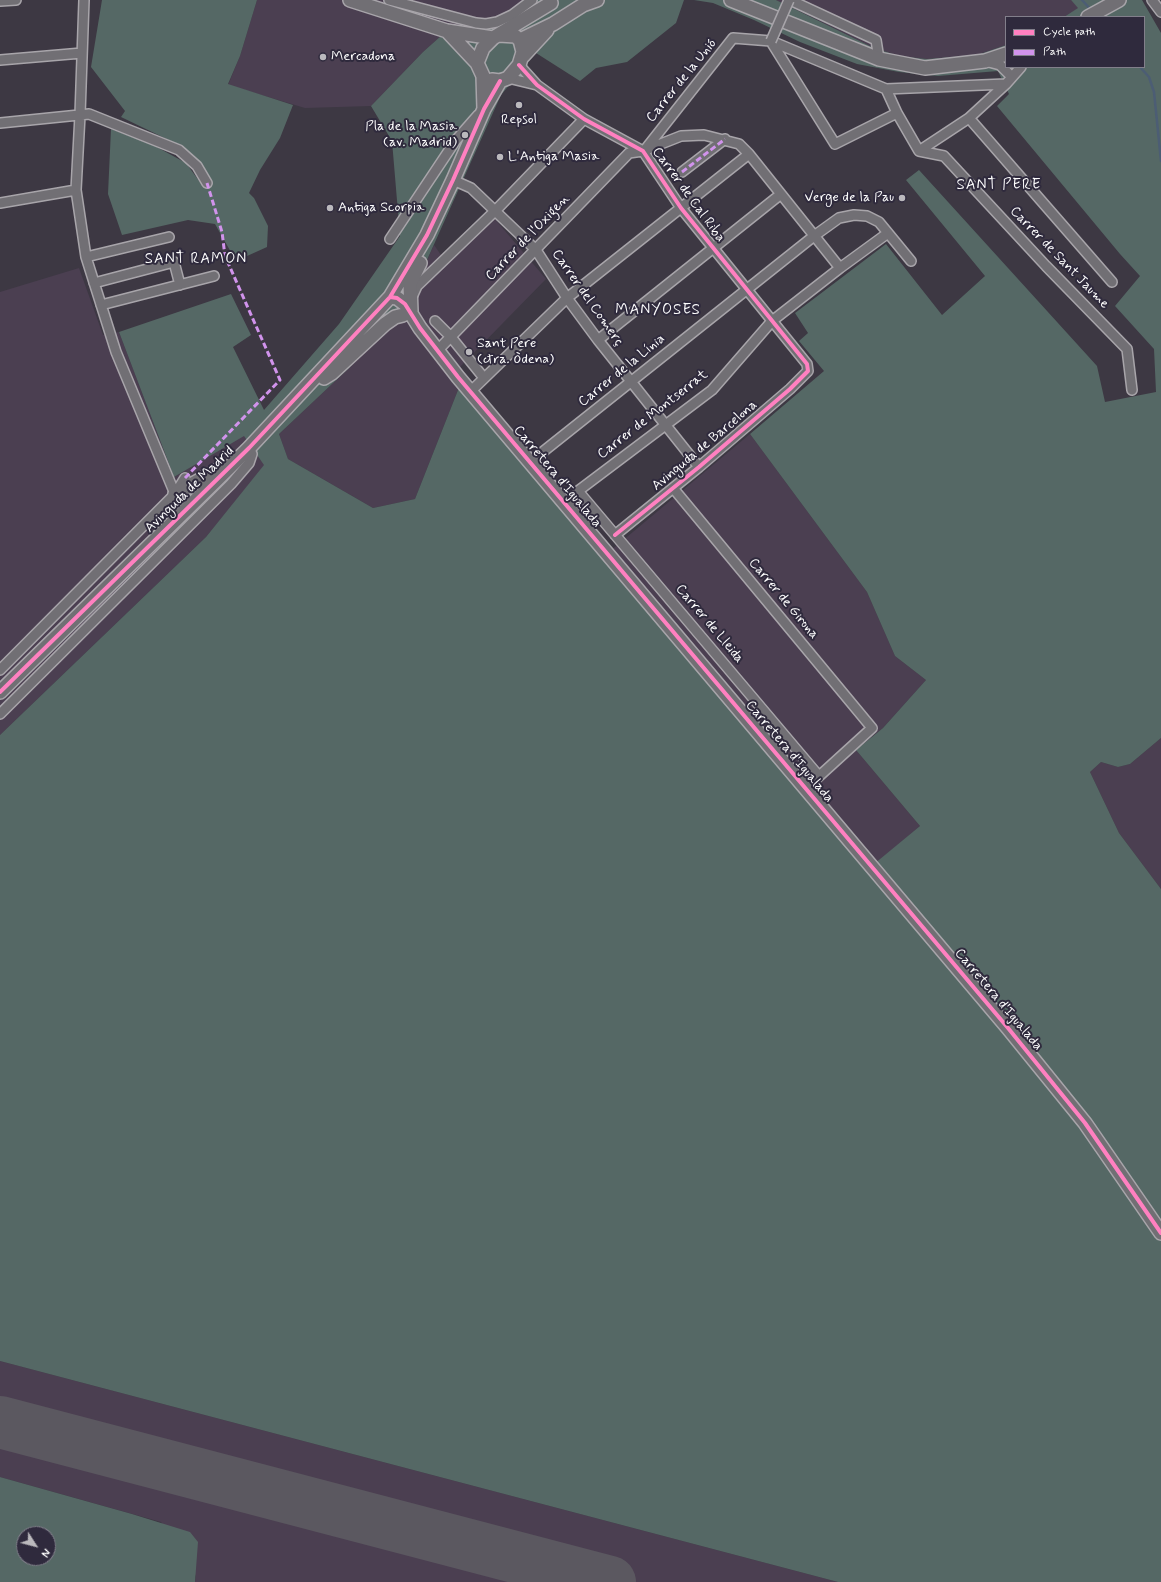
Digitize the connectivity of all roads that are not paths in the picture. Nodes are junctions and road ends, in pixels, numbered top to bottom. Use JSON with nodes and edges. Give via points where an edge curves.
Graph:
{"nodes":[{"id":1,"x":16,"y":0,"type":"edge"},
{"id":2,"x":84,"y":0,"type":"edge"},
{"id":3,"x":350,"y":0,"type":"edge"},
{"id":4,"x":388,"y":0,"type":"edge"},
{"id":5,"x":532,"y":0,"type":"edge"},
{"id":6,"x":597,"y":0,"type":"edge"},
{"id":7,"x":731,"y":0,"type":"edge"},
{"id":8,"x":789,"y":0,"type":"edge"},
{"id":9,"x":1119,"y":0,"type":"edge"},
{"id":10,"x":1152,"y":0,"type":"edge"},
{"id":11,"x":0,"y":1,"type":"edge"},
{"id":12,"x":553,"y":2,"type":"edge"},
{"id":13,"x":1161,"y":12,"type":"edge"},
{"id":14,"x":437,"y":13,"type":"junction"},
{"id":15,"x":1090,"y":16,"type":"edge"},
{"id":16,"x":553,"y":24,"type":"junction"},
{"id":17,"x":432,"y":25,"type":"junction"},
{"id":18,"x":447,"y":31,"type":"junction"},
{"id":19,"x":496,"y":36,"type":"junction"},
{"id":20,"x":518,"y":38,"type":"junction"},
{"id":21,"x":771,"y":41,"type":"junction"},
{"id":22,"x":82,"y":53,"type":"junction"},
{"id":23,"x":1005,"y":54,"type":"edge"},
{"id":24,"x":879,"y":59,"type":"junction"},
{"id":25,"x":0,"y":60,"type":"edge"},
{"id":26,"x":521,"y":60,"type":"junction"},
{"id":27,"x":985,"y":61,"type":"junction"},
{"id":28,"x":477,"y":63,"type":"junction"},
{"id":29,"x":1020,"y":68,"type":"edge"},
{"id":30,"x":483,"y":76,"type":"junction"},
{"id":31,"x":504,"y":80,"type":"junction"},
{"id":32,"x":1009,"y":80,"type":"junction"},
{"id":33,"x":537,"y":85,"type":"junction"},
{"id":34,"x":886,"y":89,"type":"junction"},
{"id":35,"x":484,"y":109,"type":"junction"},
{"id":36,"x":897,"y":113,"type":"junction"},
{"id":37,"x":80,"y":115,"type":"junction"},
{"id":38,"x":969,"y":118,"type":"junction"},
{"id":39,"x":584,"y":119,"type":"junction"},
{"id":40,"x":0,"y":123,"type":"edge"},
{"id":41,"x":725,"y":140,"type":"junction"},
{"id":42,"x":643,"y":151,"type":"junction"},
{"id":43,"x":919,"y":151,"type":"junction"},
{"id":44,"x":749,"y":154,"type":"junction"},
{"id":45,"x":682,"y":172,"type":"dead end"},
{"id":46,"x":459,"y":182,"type":"junction"},
{"id":47,"x":207,"y":183,"type":"dead end"},
{"id":48,"x":76,"y":190,"type":"junction"},
{"id":49,"x":781,"y":194,"type":"junction"},
{"id":50,"x":0,"y":203,"type":"edge"},
{"id":51,"x":681,"y":208,"type":"junction"},
{"id":52,"x":496,"y":210,"type":"junction"},
{"id":53,"x":888,"y":233,"type":"junction"},
{"id":54,"x":427,"y":235,"type":"junction"},
{"id":55,"x":814,"y":236,"type":"junction"},
{"id":56,"x":169,"y":237,"type":"dead end"},
{"id":57,"x":390,"y":239,"type":"dead end"},
{"id":58,"x":714,"y":249,"type":"junction"},
{"id":59,"x":536,"y":250,"type":"junction"},
{"id":60,"x":86,"y":257,"type":"junction"},
{"id":61,"x":910,"y":261,"type":"dead end"},
{"id":62,"x":840,"y":268,"type":"junction"},
{"id":63,"x":214,"y":276,"type":"dead end"},
{"id":64,"x":1112,"y":282,"type":"dead end"},
{"id":65,"x":94,"y":283,"type":"junction"},
{"id":66,"x":180,"y":285,"type":"junction"},
{"id":67,"x":748,"y":289,"type":"junction"},
{"id":68,"x":390,"y":297,"type":"junction"},
{"id":69,"x":567,"y":298,"type":"junction"},
{"id":70,"x":101,"y":305,"type":"junction"},
{"id":71,"x":408,"y":307,"type":"junction"},
{"id":72,"x":435,"y":321,"type":"dead end"},
{"id":73,"x":772,"y":321,"type":"junction"},
{"id":74,"x":451,"y":337,"type":"junction"},
{"id":75,"x":598,"y":340,"type":"junction"},
{"id":76,"x":437,"y":351,"type":"junction"},
{"id":77,"x":808,"y":371,"type":"joint"},
{"id":78,"x":484,"y":378,"type":"junction"},
{"id":79,"x":632,"y":382,"type":"junction"},
{"id":80,"x":306,"y":388,"type":"junction"},
{"id":81,"x":1132,"y":390,"type":"dead end"},
{"id":82,"x":470,"y":392,"type":"junction"},
{"id":83,"x":666,"y":425,"type":"junction"},
{"id":84,"x":249,"y":448,"type":"junction"},
{"id":85,"x":237,"y":459,"type":"junction"},
{"id":86,"x":530,"y":462,"type":"junction"},
{"id":87,"x":699,"y":467,"type":"junction"},
{"id":88,"x":185,"y":478,"type":"dead end"},
{"id":89,"x":673,"y":488,"type":"junction"},
{"id":90,"x":578,"y":491,"type":"joint"},
{"id":91,"x":175,"y":494,"type":"junction"},
{"id":92,"x":615,"y":535,"type":"junction"},
{"id":93,"x":0,"y":670,"type":"edge"},
{"id":94,"x":0,"y":692,"type":"edge"},
{"id":95,"x":0,"y":714,"type":"edge"},
{"id":96,"x":818,"y":775,"type":"junction"},
{"id":97,"x":805,"y":789,"type":"junction"},
{"id":98,"x":1161,"y":1233,"type":"edge"}],
"edges":[{"from":1,"to":11,"type":"street"},
{"from":2,"to":22,"type":"street"},
{"from":3,"to":17,"type":"street"},
{"from":4,"to":14,"type":"street"},
{"from":5,"to":14,"type":"street","via":[[512,15],[486,24]]},
{"from":6,"to":16,"type":"street","via":[[583,5]]},
{"from":7,"to":24,"type":"street"},
{"from":8,"to":21,"type":"street","bridge":true},
{"from":8,"to":24,"type":"street","via":[[876,40]]},
{"from":9,"to":15,"type":"street"},
{"from":10,"to":13,"type":"street"},
{"from":12,"to":19,"type":"street"},
{"from":12,"to":20,"type":"street"},
{"from":14,"to":17,"type":"street"},
{"from":16,"to":20,"type":"street"},
{"from":16,"to":26,"type":"street"},
{"from":17,"to":18,"type":"street"},
{"from":18,"to":19,"type":"street"},
{"from":18,"to":28,"type":"street"},
{"from":19,"to":20,"type":"street"},
{"from":19,"to":28,"type":"street","via":[[483,48]]},
{"from":20,"to":26,"type":"street","via":[[523,48]]},
{"from":21,"to":34,"type":"street","name":"Carrer de la Unió"},
{"from":21,"to":36,"type":"street","via":[[835,144]]},
{"from":21,"to":42,"type":"street","name":"Carrer de la Unió","via":[[733,38]]},
{"from":22,"to":25,"type":"street"},
{"from":22,"to":37,"type":"street"},
{"from":23,"to":27,"type":"street"},
{"from":24,"to":27,"type":"street","via":[[925,68]]},
{"from":26,"to":31,"type":"street"},
{"from":26,"to":33,"type":"street","name":"Carrer de Cal Riba"},
{"from":27,"to":32,"type":"street","via":[[1000,64]]},
{"from":28,"to":30,"type":"street"},
{"from":29,"to":32,"type":"street"},
{"from":30,"to":31,"type":"street","via":[[491,80]]},
{"from":30,"to":35,"type":"street"},
{"from":31,"to":33,"type":"street","name":"Carrer de Cal Riba"},
{"from":31,"to":35,"type":"street"},
{"from":32,"to":34,"type":"street"},
{"from":32,"to":38,"type":"street"},
{"from":33,"to":39,"type":"street","name":"Carrer de Cal Riba"},
{"from":34,"to":36,"type":"street"},
{"from":35,"to":46,"type":"street"},
{"from":35,"to":57,"type":"street","via":[[456,140]]},
{"from":36,"to":43,"type":"street"},
{"from":37,"to":40,"type":"street"},
{"from":37,"to":47,"type":"street","via":[[89,114],[179,150],[197,166]]},
{"from":37,"to":48,"type":"street"},
{"from":38,"to":43,"type":"street"},
{"from":38,"to":64,"type":"street"},
{"from":39,"to":42,"type":"street","name":"Carrer de Cal Riba"},
{"from":39,"to":52,"type":"street"},
{"from":41,"to":42,"type":"street","name":"Carrer de l'Oxigen","via":[[704,135],[682,136]]},
{"from":41,"to":44,"type":"street","name":"Carrer de l'Oxigen","via":[[739,144]]},
{"from":41,"to":45,"type":"street"},
{"from":42,"to":51,"type":"street","name":"Carrer de Cal Riba"},
{"from":42,"to":59,"type":"street","name":"Carrer de l'Oxigen","via":[[630,154]]},
{"from":43,"to":81,"type":"street","name":"Carrer de Sant Jaume","via":[[944,156],[1127,349]]},
{"from":44,"to":49,"type":"street","name":"Carrer de l'Oxigen"},
{"from":44,"to":51,"type":"street"},
{"from":46,"to":52,"type":"street","name":"Carrer del Comerç"},
{"from":46,"to":54,"type":"street"},
{"from":48,"to":50,"type":"street"},
{"from":48,"to":60,"type":"street"},
{"from":49,"to":55,"type":"street","name":"Carrer de l'Oxigen"},
{"from":49,"to":58,"type":"street"},
{"from":51,"to":58,"type":"street","name":"Carrer de Cal Riba"},
{"from":51,"to":69,"type":"street"},
{"from":52,"to":59,"type":"street","name":"Carrer del Comerç"},
{"from":52,"to":71,"type":"street","via":[[417,286]]},
{"from":53,"to":55,"type":"street","name":"Carrer de la Línia","via":[[879,222],[867,216],[854,215],[840,218]]},
{"from":53,"to":61,"type":"street","name":"Carrer de la Línia"},
{"from":53,"to":62,"type":"street","name":"Carrer de Montserrat"},
{"from":54,"to":68,"type":"street","name":"Avinguda de Madrid"},
{"from":54,"to":71,"type":"street","via":[[424,254],[410,284]]},
{"from":55,"to":62,"type":"street","name":"Carrer de l'Oxigen"},
{"from":55,"to":67,"type":"street","name":"Carrer de la Línia"},
{"from":56,"to":60,"type":"street"},
{"from":58,"to":67,"type":"street","name":"Carrer de Cal Riba"},
{"from":58,"to":75,"type":"street"},
{"from":59,"to":69,"type":"street","name":"Carrer del Comerç"},
{"from":59,"to":74,"type":"street","name":"Carrer de l'Oxigen"},
{"from":60,"to":65,"type":"street"},
{"from":62,"to":73,"type":"street","name":"Carrer de Montserrat"},
{"from":63,"to":66,"type":"street"},
{"from":65,"to":66,"type":"street","via":[[174,262]]},
{"from":65,"to":70,"type":"street"},
{"from":66,"to":70,"type":"street"},
{"from":67,"to":73,"type":"street","name":"Carrer de Cal Riba"},
{"from":67,"to":79,"type":"street","name":"Carrer de la Línia"},
{"from":68,"to":71,"type":"street","name":"Carretera d'Igualada","via":[[394,306]]},
{"from":68,"to":80,"type":"street","name":"Avinguda de Madrid"},
{"from":69,"to":75,"type":"street","name":"Carrer del Comerç"},
{"from":69,"to":78,"type":"street"},
{"from":70,"to":91,"type":"street","via":[[116,352]]},
{"from":71,"to":76,"type":"street","name":"Carretera d'Igualada"},
{"from":71,"to":80,"type":"street","via":[[385,324],[332,373]]},
{"from":72,"to":74,"type":"street"},
{"from":73,"to":77,"type":"street","name":"Carrer de Cal Riba","via":[[807,364]]},
{"from":73,"to":83,"type":"street","name":"Carrer de Montserrat","via":[[712,390]]},
{"from":74,"to":76,"type":"street","name":"Carrer de l'Oxigen"},
{"from":74,"to":78,"type":"street"},
{"from":75,"to":79,"type":"street","name":"Carrer del Comerç"},
{"from":76,"to":82,"type":"street","name":"Carretera d'Igualada"},
{"from":77,"to":87,"type":"street","name":"Avinguda de Barcelona"},
{"from":78,"to":82,"type":"street"},
{"from":79,"to":83,"type":"street","name":"Carrer del Comerç"},
{"from":79,"to":86,"type":"street","name":"Carrer de la Línia"},
{"from":80,"to":84,"type":"street","name":"Avinguda de Madrid"},
{"from":82,"to":86,"type":"street","name":"Carretera d'Igualada"},
{"from":83,"to":87,"type":"street","name":"Carrer del Comerç"},
{"from":83,"to":90,"type":"street","name":"Carrer de Montserrat"},
{"from":84,"to":85,"type":"street","name":"Avinguda de Madrid"},
{"from":84,"to":95,"type":"street","name":"Avinguda de Madrid","via":[[252,454],[249,463],[231,484]]},
{"from":85,"to":91,"type":"street"},
{"from":85,"to":94,"type":"street","name":"Avinguda de Madrid"},
{"from":86,"to":97,"type":"street","name":"Carretera d'Igualada"},
{"from":87,"to":89,"type":"street","name":"Avinguda de Barcelona"},
{"from":88,"to":91,"type":"street","name":"Avinguda de Madrid"},
{"from":89,"to":92,"type":"street","name":"Avinguda de Barcelona"},
{"from":89,"to":96,"type":"street","name":"Carrer de Girona","via":[[872,728]]},
{"from":90,"to":92,"type":"street","name":"Carrer de Lleida"},
{"from":91,"to":93,"type":"street","name":"Avinguda de Madrid"},
{"from":92,"to":96,"type":"street","name":"Carrer de Lleida"},
{"from":96,"to":97,"type":"street"},
{"from":97,"to":98,"type":"street","name":"Carretera d'Igualada","via":[[1008,1028],[1080,1117]]}]}
